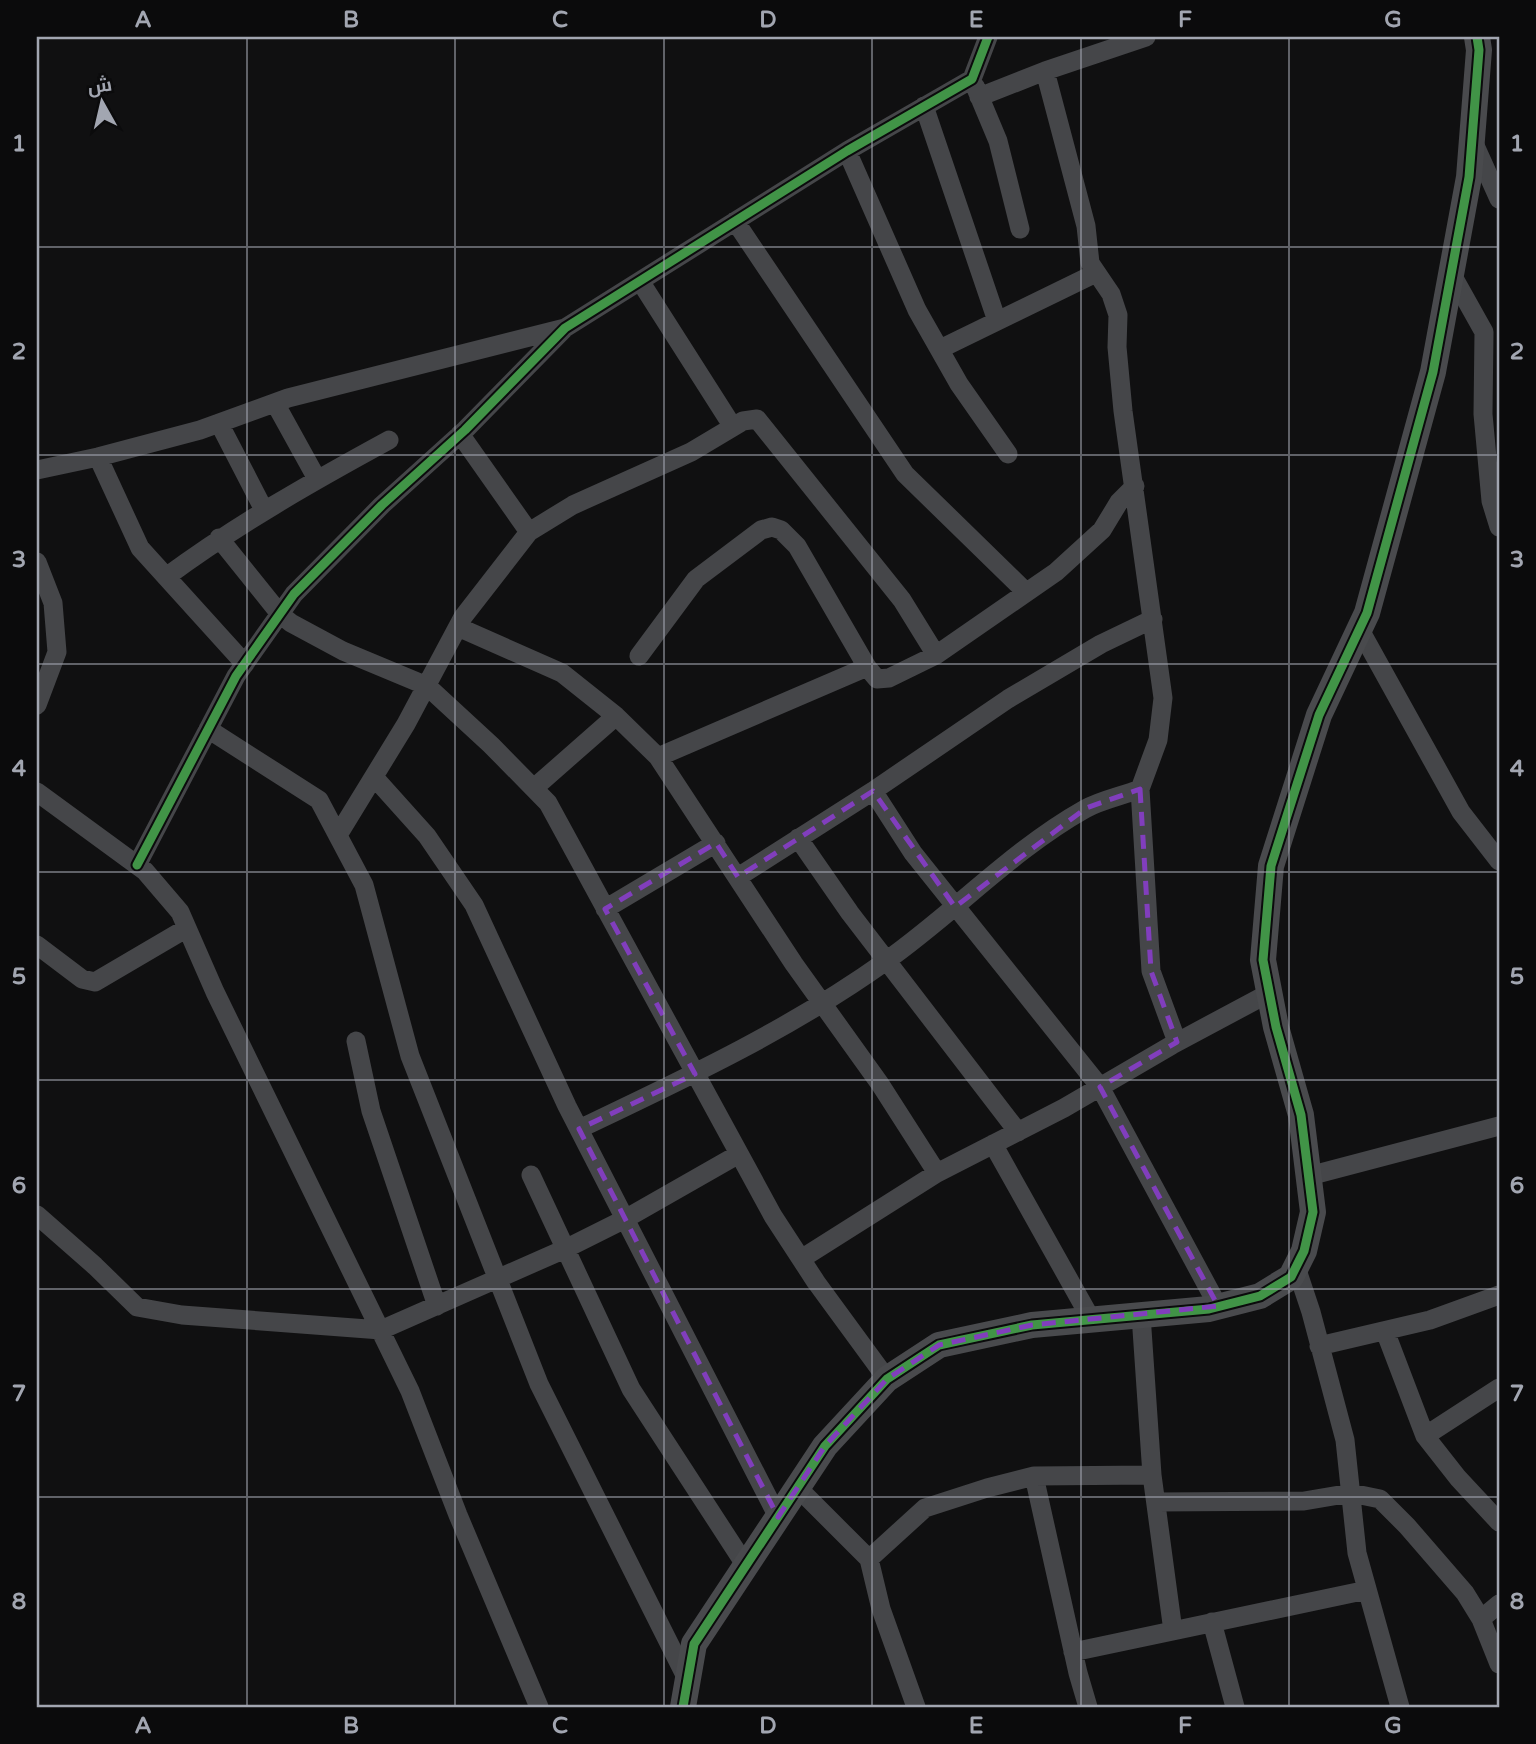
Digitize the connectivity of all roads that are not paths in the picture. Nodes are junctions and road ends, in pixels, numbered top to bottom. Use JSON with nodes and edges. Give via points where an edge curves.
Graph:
{"nodes":[{"id":1,"x":988,"y":37,"type":"edge"},
{"id":2,"x":1146,"y":37,"type":"edge"},
{"id":3,"x":1477,"y":37,"type":"edge"},
{"id":4,"x":1045,"y":71,"type":"junction"},
{"id":5,"x":976,"y":88,"type":"junction"},
{"id":6,"x":924,"y":106,"type":"junction"},
{"id":7,"x":1472,"y":138,"type":"junction"},
{"id":8,"x":847,"y":151,"type":"junction"},
{"id":9,"x":1499,"y":200,"type":"edge"},
{"id":10,"x":735,"y":221,"type":"junction"},
{"id":11,"x":1020,"y":229,"type":"dead end"},
{"id":12,"x":1096,"y":273,"type":"junction"},
{"id":13,"x":1451,"y":273,"type":"junction"},
{"id":14,"x":640,"y":281,"type":"junction"},
{"id":15,"x":997,"y":321,"type":"junction"},
{"id":16,"x":565,"y":328,"type":"junction"},
{"id":17,"x":940,"y":349,"type":"junction"},
{"id":18,"x":275,"y":402,"type":"junction"},
{"id":19,"x":219,"y":423,"type":"junction"},
{"id":20,"x":733,"y":427,"type":"junction"},
{"id":21,"x":460,"y":434,"type":"junction"},
{"id":22,"x":389,"y":440,"type":"dead end"},
{"id":23,"x":1008,"y":454,"type":"dead end"},
{"id":24,"x":98,"y":457,"type":"junction"},
{"id":25,"x":37,"y":470,"type":"edge"},
{"id":26,"x":317,"y":479,"type":"junction"},
{"id":27,"x":1135,"y":486,"type":"junction"},
{"id":28,"x":264,"y":510,"type":"junction"},
{"id":29,"x":1499,"y":527,"type":"edge"},
{"id":30,"x":529,"y":532,"type":"junction"},
{"id":31,"x":219,"y":538,"type":"junction"},
{"id":32,"x":37,"y":562,"type":"edge"},
{"id":33,"x":166,"y":577,"type":"junction"},
{"id":34,"x":1027,"y":592,"type":"junction"},
{"id":35,"x":280,"y":614,"type":"junction"},
{"id":36,"x":1153,"y":619,"type":"junction"},
{"id":37,"x":458,"y":627,"type":"junction"},
{"id":38,"x":1359,"y":628,"type":"junction"},
{"id":39,"x":37,"y":645,"type":"edge"},
{"id":40,"x":57,"y":652,"type":"junction"},
{"id":41,"x":936,"y":655,"type":"junction"},
{"id":42,"x":639,"y":656,"type":"dead end"},
{"id":43,"x":245,"y":664,"type":"junction"},
{"id":44,"x":867,"y":667,"type":"junction"},
{"id":45,"x":427,"y":686,"type":"junction"},
{"id":46,"x":37,"y":705,"type":"edge"},
{"id":47,"x":616,"y":716,"type":"junction"},
{"id":48,"x":208,"y":729,"type":"junction"},
{"id":49,"x":658,"y":757,"type":"junction"},
{"id":50,"x":374,"y":777,"type":"junction"},
{"id":51,"x":534,"y":788,"type":"junction"},
{"id":52,"x":1140,"y":789,"type":"junction"},
{"id":53,"x":873,"y":791,"type":"junction"},
{"id":54,"x":37,"y":792,"type":"edge"},
{"id":55,"x":338,"y":835,"type":"junction"},
{"id":56,"x":798,"y":838,"type":"junction"},
{"id":57,"x":716,"y":843,"type":"junction"},
{"id":58,"x":1499,"y":861,"type":"edge"},
{"id":59,"x":137,"y":865,"type":"junction"},
{"id":60,"x":738,"y":877,"type":"junction"},
{"id":61,"x":955,"y":907,"type":"junction"},
{"id":62,"x":605,"y":909,"type":"junction"},
{"id":63,"x":187,"y":928,"type":"junction"},
{"id":64,"x":37,"y":945,"type":"edge"},
{"id":65,"x":887,"y":961,"type":"junction"},
{"id":66,"x":1269,"y":993,"type":"junction"},
{"id":67,"x":822,"y":1003,"type":"junction"},
{"id":68,"x":356,"y":1041,"type":"dead end"},
{"id":69,"x":1178,"y":1042,"type":"junction"},
{"id":70,"x":695,"y":1074,"type":"junction"},
{"id":71,"x":1100,"y":1087,"type":"junction"},
{"id":72,"x":1499,"y":1126,"type":"edge"},
{"id":73,"x":579,"y":1129,"type":"junction"},
{"id":74,"x":1018,"y":1132,"type":"junction"},
{"id":75,"x":993,"y":1144,"type":"junction"},
{"id":76,"x":739,"y":1154,"type":"junction"},
{"id":77,"x":937,"y":1173,"type":"junction"},
{"id":78,"x":531,"y":1175,"type":"dead end"},
{"id":79,"x":1308,"y":1176,"type":"junction"},
{"id":80,"x":37,"y":1215,"type":"edge"},
{"id":81,"x":625,"y":1219,"type":"junction"},
{"id":82,"x":565,"y":1249,"type":"junction"},
{"id":83,"x":801,"y":1259,"type":"junction"},
{"id":84,"x":1296,"y":1267,"type":"junction"},
{"id":85,"x":498,"y":1280,"type":"junction"},
{"id":86,"x":1499,"y":1295,"type":"edge"},
{"id":87,"x":437,"y":1306,"type":"junction"},
{"id":88,"x":1218,"y":1306,"type":"junction"},
{"id":89,"x":1141,"y":1315,"type":"junction"},
{"id":90,"x":1091,"y":1320,"type":"junction"},
{"id":91,"x":381,"y":1330,"type":"junction"},
{"id":92,"x":1385,"y":1331,"type":"junction"},
{"id":93,"x":1320,"y":1346,"type":"junction"},
{"id":94,"x":887,"y":1379,"type":"junction"},
{"id":95,"x":1499,"y":1388,"type":"edge"},
{"id":96,"x":1425,"y":1436,"type":"junction"},
{"id":97,"x":1152,"y":1475,"type":"junction"},
{"id":98,"x":1034,"y":1476,"type":"junction"},
{"id":99,"x":797,"y":1487,"type":"junction"},
{"id":100,"x":1351,"y":1493,"type":"junction"},
{"id":101,"x":1156,"y":1502,"type":"junction"},
{"id":102,"x":778,"y":1517,"type":"junction"},
{"id":103,"x":1499,"y":1522,"type":"edge"},
{"id":104,"x":869,"y":1559,"type":"junction"},
{"id":105,"x":746,"y":1566,"type":"junction"},
{"id":106,"x":1367,"y":1590,"type":"junction"},
{"id":107,"x":1499,"y":1604,"type":"edge"},
{"id":108,"x":1481,"y":1619,"type":"junction"},
{"id":109,"x":1212,"y":1622,"type":"junction"},
{"id":110,"x":1173,"y":1630,"type":"junction"},
{"id":111,"x":1073,"y":1652,"type":"junction"},
{"id":112,"x":1499,"y":1664,"type":"edge"},
{"id":113,"x":688,"y":1681,"type":"junction"},
{"id":114,"x":539,"y":1707,"type":"edge"},
{"id":115,"x":683,"y":1707,"type":"edge"},
{"id":116,"x":916,"y":1707,"type":"edge"},
{"id":117,"x":1088,"y":1707,"type":"edge"},
{"id":118,"x":1235,"y":1707,"type":"edge"},
{"id":119,"x":1400,"y":1707,"type":"edge"}],
"edges":[{"from":1,"to":5,"type":"street"},
{"from":2,"to":4,"type":"street"},
{"from":3,"to":7,"type":"street"},
{"from":4,"to":5,"type":"street"},
{"from":4,"to":12,"type":"street"},
{"from":5,"to":6,"type":"street"},
{"from":5,"to":11,"type":"street","via":[[998,141]]},
{"from":6,"to":8,"type":"street"},
{"from":6,"to":15,"type":"street"},
{"from":7,"to":9,"type":"street"},
{"from":7,"to":13,"type":"street"},
{"from":8,"to":10,"type":"street"},
{"from":8,"to":17,"type":"street","via":[[917,310]]},
{"from":10,"to":14,"type":"street"},
{"from":10,"to":34,"type":"street","via":[[905,474]]},
{"from":12,"to":15,"type":"street"},
{"from":12,"to":27,"type":"street","via":[[1111,294],[1118,315],[1123,411]]},
{"from":13,"to":29,"type":"street","via":[[1484,332],[1483,414],[1491,501]]},
{"from":13,"to":38,"type":"street","via":[[1433,372],[1367,613]]},
{"from":14,"to":16,"type":"street"},
{"from":14,"to":20,"type":"street"},
{"from":15,"to":17,"type":"street"},
{"from":16,"to":18,"type":"street"},
{"from":16,"to":21,"type":"street"},
{"from":17,"to":23,"type":"street"},
{"from":18,"to":19,"type":"street"},
{"from":18,"to":26,"type":"street"},
{"from":19,"to":24,"type":"street"},
{"from":19,"to":28,"type":"street"},
{"from":20,"to":30,"type":"street","via":[[691,452],[573,505]]},
{"from":20,"to":41,"type":"street","via":[[757,419],[902,600]]},
{"from":21,"to":30,"type":"street"},
{"from":21,"to":35,"type":"street","via":[[382,505]]},
{"from":22,"to":26,"type":"street"},
{"from":24,"to":25,"type":"street"},
{"from":24,"to":33,"type":"street","via":[[140,548]]},
{"from":26,"to":28,"type":"street"},
{"from":27,"to":34,"type":"street","via":[[1102,530]]},
{"from":27,"to":36,"type":"street"},
{"from":28,"to":31,"type":"street"},
{"from":30,"to":37,"type":"street"},
{"from":31,"to":33,"type":"street"},
{"from":31,"to":35,"type":"street"},
{"from":32,"to":40,"type":"street","via":[[53,603]]},
{"from":33,"to":43,"type":"street"},
{"from":34,"to":41,"type":"street"},
{"from":35,"to":43,"type":"street"},
{"from":35,"to":45,"type":"street","via":[[343,652]]},
{"from":36,"to":52,"type":"street","via":[[1163,698],[1158,740]]},
{"from":36,"to":53,"type":"street","via":[[1008,699]]},
{"from":37,"to":45,"type":"street"},
{"from":37,"to":47,"type":"street","via":[[562,673]]},
{"from":38,"to":58,"type":"street","via":[[1461,812]]},
{"from":38,"to":66,"type":"street","via":[[1318,715],[1271,866],[1263,960]]},
{"from":39,"to":40,"type":"street"},
{"from":40,"to":46,"type":"street"},
{"from":41,"to":44,"type":"street","via":[[890,678],[877,679]]},
{"from":42,"to":44,"type":"street","via":[[696,579],[761,530],[772,527],[797,546]]},
{"from":43,"to":48,"type":"street"},
{"from":44,"to":49,"type":"street"},
{"from":45,"to":50,"type":"street"},
{"from":45,"to":51,"type":"street"},
{"from":47,"to":49,"type":"street"},
{"from":47,"to":51,"type":"street"},
{"from":48,"to":55,"type":"street","via":[[319,800]]},
{"from":48,"to":59,"type":"street"},
{"from":49,"to":57,"type":"street"},
{"from":50,"to":55,"type":"street"},
{"from":50,"to":73,"type":"street","via":[[427,836],[474,905]]},
{"from":51,"to":62,"type":"street","via":[[548,803]]},
{"from":52,"to":61,"type":"street","via":[[1086,808]]},
{"from":52,"to":69,"type":"street","via":[[1150,971]]},
{"from":53,"to":56,"type":"street"},
{"from":53,"to":61,"type":"street"},
{"from":54,"to":59,"type":"street"},
{"from":55,"to":85,"type":"street","via":[[364,885],[410,1056]]},
{"from":56,"to":60,"type":"street"},
{"from":56,"to":65,"type":"street"},
{"from":57,"to":60,"type":"street"},
{"from":57,"to":62,"type":"street"},
{"from":59,"to":63,"type":"street","via":[[180,912]]},
{"from":60,"to":67,"type":"street"},
{"from":61,"to":65,"type":"street"},
{"from":61,"to":71,"type":"street"},
{"from":62,"to":70,"type":"street"},
{"from":63,"to":64,"type":"street","via":[[95,982],[82,979]]},
{"from":63,"to":91,"type":"street"},
{"from":65,"to":67,"type":"street"},
{"from":65,"to":74,"type":"street"},
{"from":66,"to":69,"type":"street"},
{"from":66,"to":79,"type":"street","via":[[1301,1115]]},
{"from":67,"to":70,"type":"street"},
{"from":67,"to":77,"type":"street"},
{"from":68,"to":87,"type":"street","via":[[370,1111]]},
{"from":69,"to":71,"type":"street"},
{"from":70,"to":73,"type":"street"},
{"from":70,"to":76,"type":"street"},
{"from":71,"to":74,"type":"street"},
{"from":71,"to":88,"type":"street"},
{"from":72,"to":79,"type":"street"},
{"from":73,"to":81,"type":"street"},
{"from":74,"to":75,"type":"street"},
{"from":75,"to":77,"type":"street"},
{"from":75,"to":90,"type":"street"},
{"from":76,"to":81,"type":"street"},
{"from":76,"to":83,"type":"street"},
{"from":77,"to":83,"type":"street"},
{"from":78,"to":82,"type":"street"},
{"from":79,"to":84,"type":"street","via":[[1313,1212]]},
{"from":80,"to":91,"type":"street","via":[[137,1307],[182,1315]]},
{"from":81,"to":82,"type":"street"},
{"from":81,"to":102,"type":"street"},
{"from":82,"to":85,"type":"street"},
{"from":82,"to":105,"type":"street","via":[[631,1389]]},
{"from":83,"to":94,"type":"street"},
{"from":84,"to":88,"type":"street","via":[[1291,1276],[1260,1296]]},
{"from":84,"to":93,"type":"street"},
{"from":85,"to":87,"type":"street"},
{"from":85,"to":113,"type":"street","via":[[539,1384]]},
{"from":86,"to":92,"type":"street"},
{"from":87,"to":91,"type":"street"},
{"from":88,"to":89,"type":"street"},
{"from":89,"to":90,"type":"street"},
{"from":89,"to":97,"type":"street"},
{"from":90,"to":94,"type":"street","via":[[1032,1325],[939,1345]]},
{"from":91,"to":114,"type":"street"},
{"from":92,"to":93,"type":"street"},
{"from":92,"to":96,"type":"street"},
{"from":93,"to":100,"type":"street","via":[[1345,1440]]},
{"from":94,"to":99,"type":"street","via":[[825,1446]]},
{"from":95,"to":96,"type":"street"},
{"from":96,"to":103,"type":"street"},
{"from":97,"to":98,"type":"street"},
{"from":97,"to":101,"type":"street"},
{"from":98,"to":104,"type":"street","via":[[925,1507]]},
{"from":98,"to":111,"type":"street"},
{"from":99,"to":102,"type":"street"},
{"from":99,"to":104,"type":"street"},
{"from":100,"to":101,"type":"street","via":[[1304,1501]]},
{"from":100,"to":106,"type":"street","via":[[1357,1553]]},
{"from":100,"to":108,"type":"street","via":[[1380,1499],[1465,1593]]},
{"from":101,"to":110,"type":"street"},
{"from":102,"to":105,"type":"street"},
{"from":104,"to":116,"type":"street","via":[[881,1609]]},
{"from":105,"to":113,"type":"street","via":[[694,1644]]},
{"from":106,"to":109,"type":"street"},
{"from":106,"to":119,"type":"street"},
{"from":107,"to":108,"type":"street"},
{"from":108,"to":112,"type":"street"},
{"from":109,"to":110,"type":"street"},
{"from":109,"to":118,"type":"street"},
{"from":110,"to":111,"type":"street"},
{"from":111,"to":117,"type":"street"},
{"from":113,"to":115,"type":"street"}]}
